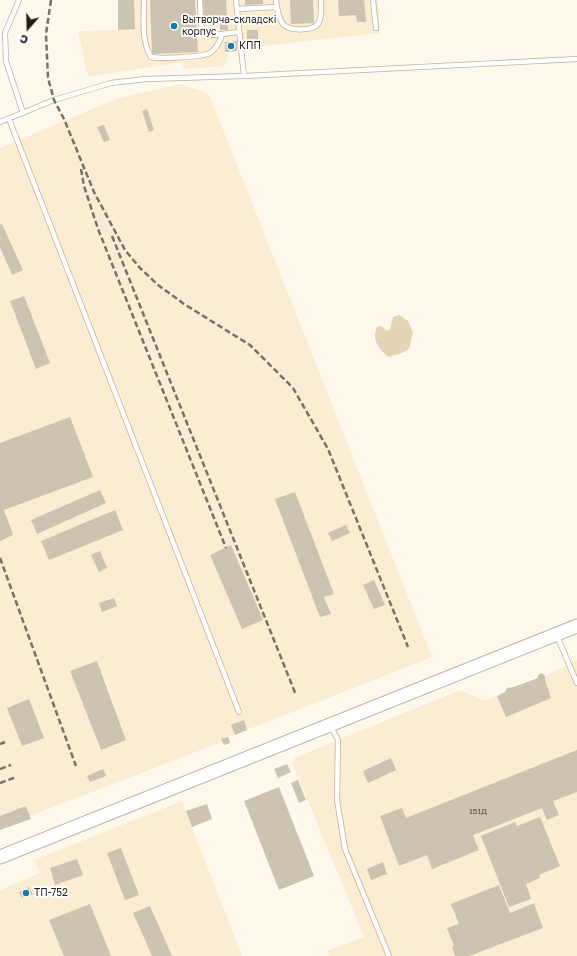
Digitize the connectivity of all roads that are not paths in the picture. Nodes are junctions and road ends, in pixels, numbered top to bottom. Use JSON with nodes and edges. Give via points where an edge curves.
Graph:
{"nodes":[{"id":1,"x":19,"y":0,"type":"edge"},
{"id":2,"x":144,"y":0,"type":"edge"},
{"id":3,"x":200,"y":0,"type":"edge"},
{"id":4,"x":236,"y":0,"type":"edge"},
{"id":5,"x":276,"y":0,"type":"edge"},
{"id":6,"x":321,"y":0,"type":"edge"},
{"id":7,"x":373,"y":0,"type":"edge"},
{"id":8,"x":277,"y":7,"type":"junction"},
{"id":9,"x":237,"y":9,"type":"junction"},
{"id":10,"x":376,"y":28,"type":"dead end"},
{"id":11,"x":239,"y":32,"type":"junction"},
{"id":12,"x":222,"y":34,"type":"junction"},
{"id":13,"x":577,"y":59,"type":"edge"},
{"id":14,"x":244,"y":76,"type":"junction"},
{"id":15,"x":22,"y":112,"type":"junction"},
{"id":16,"x":9,"y":119,"type":"junction"},
{"id":17,"x":0,"y":122,"type":"edge"},
{"id":18,"x":577,"y":626,"type":"edge"},
{"id":19,"x":557,"y":634,"type":"junction"},
{"id":20,"x":577,"y":683,"type":"edge"},
{"id":21,"x":239,"y":712,"type":"dead end"},
{"id":22,"x":330,"y":725,"type":"junction"},
{"id":23,"x":0,"y":857,"type":"edge"},
{"id":24,"x":389,"y":956,"type":"edge"}],
"edges":[{"from":1,"to":15,"type":"lane","via":[[5,33],[6,61]]},
{"from":2,"to":12,"type":"lane","via":[[145,38],[150,57],[209,53]]},
{"from":3,"to":12,"type":"lane","via":[[204,32],[209,35]]},
{"from":4,"to":9,"type":"lane"},
{"from":5,"to":8,"type":"lane"},
{"from":6,"to":8,"type":"lane","via":[[320,20],[313,28],[284,26]]},
{"from":7,"to":10,"type":"lane"},
{"from":8,"to":9,"type":"lane"},
{"from":9,"to":11,"type":"lane"},
{"from":11,"to":12,"type":"lane"},
{"from":11,"to":14,"type":"lane"},
{"from":13,"to":14,"type":"lane"},
{"from":14,"to":15,"type":"lane","via":[[146,79],[111,83]]},
{"from":15,"to":16,"type":"lane"},
{"from":16,"to":17,"type":"lane"},
{"from":16,"to":21,"type":"lane"},
{"from":18,"to":19,"type":"main road"},
{"from":19,"to":20,"type":"lane"},
{"from":19,"to":22,"type":"main road"},
{"from":22,"to":23,"type":"main road"},
{"from":22,"to":24,"type":"lane","via":[[338,740],[337,800],[344,849]]}]}
